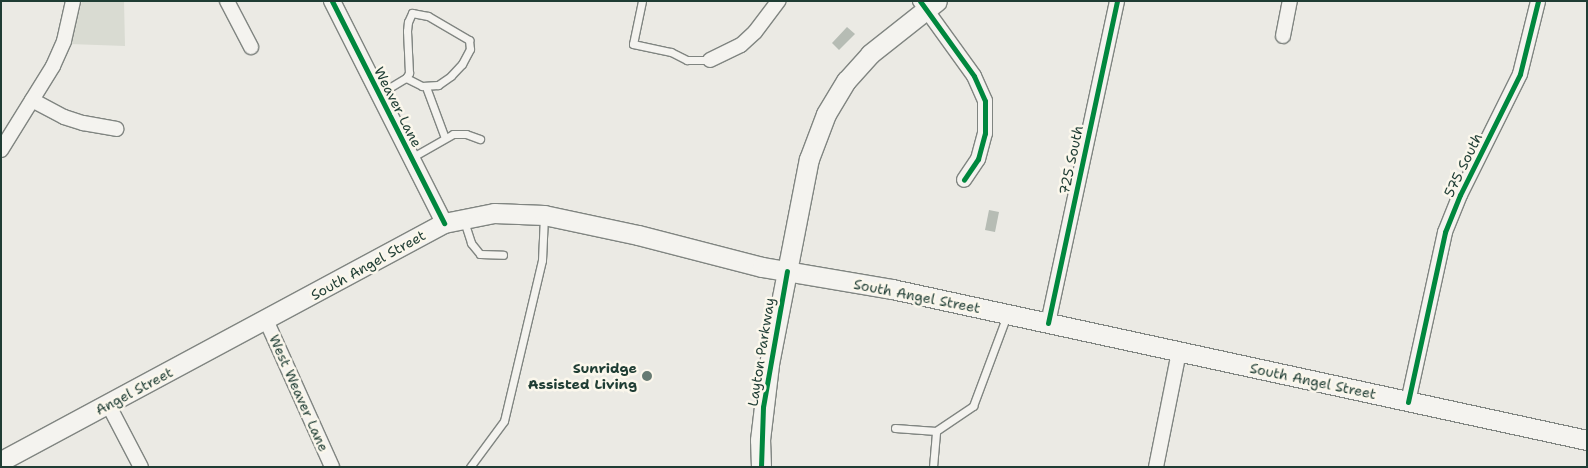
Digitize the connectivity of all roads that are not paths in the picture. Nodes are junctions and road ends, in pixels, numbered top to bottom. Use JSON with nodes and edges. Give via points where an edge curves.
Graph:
{"nodes":[{"id":1,"x":73,"y":1,"type":"edge"},
{"id":2,"x":227,"y":1,"type":"edge"},
{"id":3,"x":332,"y":1,"type":"edge"},
{"id":4,"x":642,"y":1,"type":"edge"},
{"id":5,"x":778,"y":1,"type":"edge"},
{"id":6,"x":1117,"y":1,"type":"edge"},
{"id":7,"x":1290,"y":1,"type":"edge"},
{"id":8,"x":1538,"y":1,"type":"edge"},
{"id":9,"x":928,"y":4,"type":"edge"},
{"id":10,"x":1283,"y":36,"type":"dead end"},
{"id":11,"x":251,"y":46,"type":"dead end"},
{"id":12,"x":710,"y":60,"type":"joint"},
{"id":13,"x":406,"y":78,"type":"junction"},
{"id":14,"x":426,"y":87,"type":"junction"},
{"id":15,"x":378,"y":94,"type":"junction"},
{"id":16,"x":32,"y":100,"type":"junction"},
{"id":17,"x":116,"y":129,"type":"dead end"},
{"id":18,"x":445,"y":138,"type":"junction"},
{"id":19,"x":480,"y":139,"type":"dead end"},
{"id":20,"x":1,"y":150,"type":"edge"},
{"id":21,"x":411,"y":159,"type":"junction"},
{"id":22,"x":964,"y":180,"type":"dead end"},
{"id":23,"x":544,"y":215,"type":"junction"},
{"id":24,"x":463,"y":218,"type":"junction"},
{"id":25,"x":444,"y":223,"type":"junction"},
{"id":26,"x":503,"y":255,"type":"dead end"},
{"id":27,"x":787,"y":271,"type":"junction"},
{"id":28,"x":1008,"y":314,"type":"junction"},
{"id":29,"x":266,"y":320,"type":"junction"},
{"id":30,"x":1048,"y":323,"type":"junction"},
{"id":31,"x":1179,"y":352,"type":"junction"},
{"id":32,"x":1408,"y":402,"type":"junction"},
{"id":33,"x":108,"y":404,"type":"junction"},
{"id":34,"x":895,"y":428,"type":"dead end"},
{"id":35,"x":936,"y":431,"type":"junction"},
{"id":36,"x":1587,"y":440,"type":"edge"},
{"id":37,"x":1,"y":461,"type":"edge"},
{"id":38,"x":141,"y":467,"type":"edge"},
{"id":39,"x":332,"y":467,"type":"edge"},
{"id":40,"x":470,"y":467,"type":"edge"},
{"id":41,"x":762,"y":467,"type":"edge"},
{"id":42,"x":934,"y":467,"type":"edge"},
{"id":43,"x":1156,"y":467,"type":"edge"}],
"edges":[{"from":1,"to":16,"type":"street","via":[[53,66]]},
{"from":2,"to":11,"type":"street"},
{"from":3,"to":15,"type":"street","name":"Weaver Lane"},
{"from":4,"to":12,"type":"lane","via":[[633,44],[671,52],[687,60]]},
{"from":5,"to":12,"type":"street","via":[[741,45]]},
{"from":6,"to":30,"type":"street","name":"725 South"},
{"from":7,"to":10,"type":"street"},
{"from":8,"to":32,"type":"street","name":"575 South","via":[[1520,74],[1445,232]]},
{"from":9,"to":22,"type":"street","via":[[974,76],[984,101],[985,133],[978,159]]},
{"from":9,"to":27,"type":"main road","name":"Layton Parkway","via":[[870,54],[846,82],[826,114],[809,159]]},
{"from":13,"to":14,"type":"lane"},
{"from":13,"to":14,"type":"lane","via":[[410,66],[408,22],[412,13],[420,13],[469,40],[470,49],[451,76]]},
{"from":13,"to":15,"type":"lane"},
{"from":14,"to":18,"type":"lane"},
{"from":15,"to":21,"type":"street","name":"Weaver Lane"},
{"from":16,"to":17,"type":"street","via":[[70,119]]},
{"from":16,"to":20,"type":"street"},
{"from":18,"to":19,"type":"lane","via":[[460,133]]},
{"from":18,"to":21,"type":"lane"},
{"from":21,"to":25,"type":"street","name":"Weaver Lane"},
{"from":23,"to":24,"type":"main road","name":"South Angel Street","via":[[494,213]]},
{"from":23,"to":27,"type":"main road","name":"South Angel Street"},
{"from":23,"to":40,"type":"lane","via":[[542,260],[504,421]]},
{"from":24,"to":25,"type":"main road","name":"South Angel Street"},
{"from":24,"to":26,"type":"lane","via":[[471,243],[480,254]]},
{"from":25,"to":29,"type":"main road","name":"South Angel Street"},
{"from":27,"to":28,"type":"main road","name":"South Angel Street"},
{"from":27,"to":41,"type":"main road","name":"Layton Parkway","via":[[763,407]]},
{"from":28,"to":30,"type":"main road","name":"South Angel Street"},
{"from":28,"to":35,"type":"lane","via":[[973,406]]},
{"from":29,"to":33,"type":"main road","name":"Angel Street"},
{"from":29,"to":39,"type":"street","name":"West Weaver Lane"},
{"from":30,"to":31,"type":"main road","name":"South Angel Street"},
{"from":31,"to":32,"type":"main road","name":"South Angel Street"},
{"from":31,"to":43,"type":"street"},
{"from":32,"to":36,"type":"main road","name":"South Angel Street"},
{"from":33,"to":37,"type":"main road","name":"Angel Street"},
{"from":33,"to":38,"type":"street"},
{"from":34,"to":35,"type":"lane"},
{"from":35,"to":42,"type":"lane"}]}
